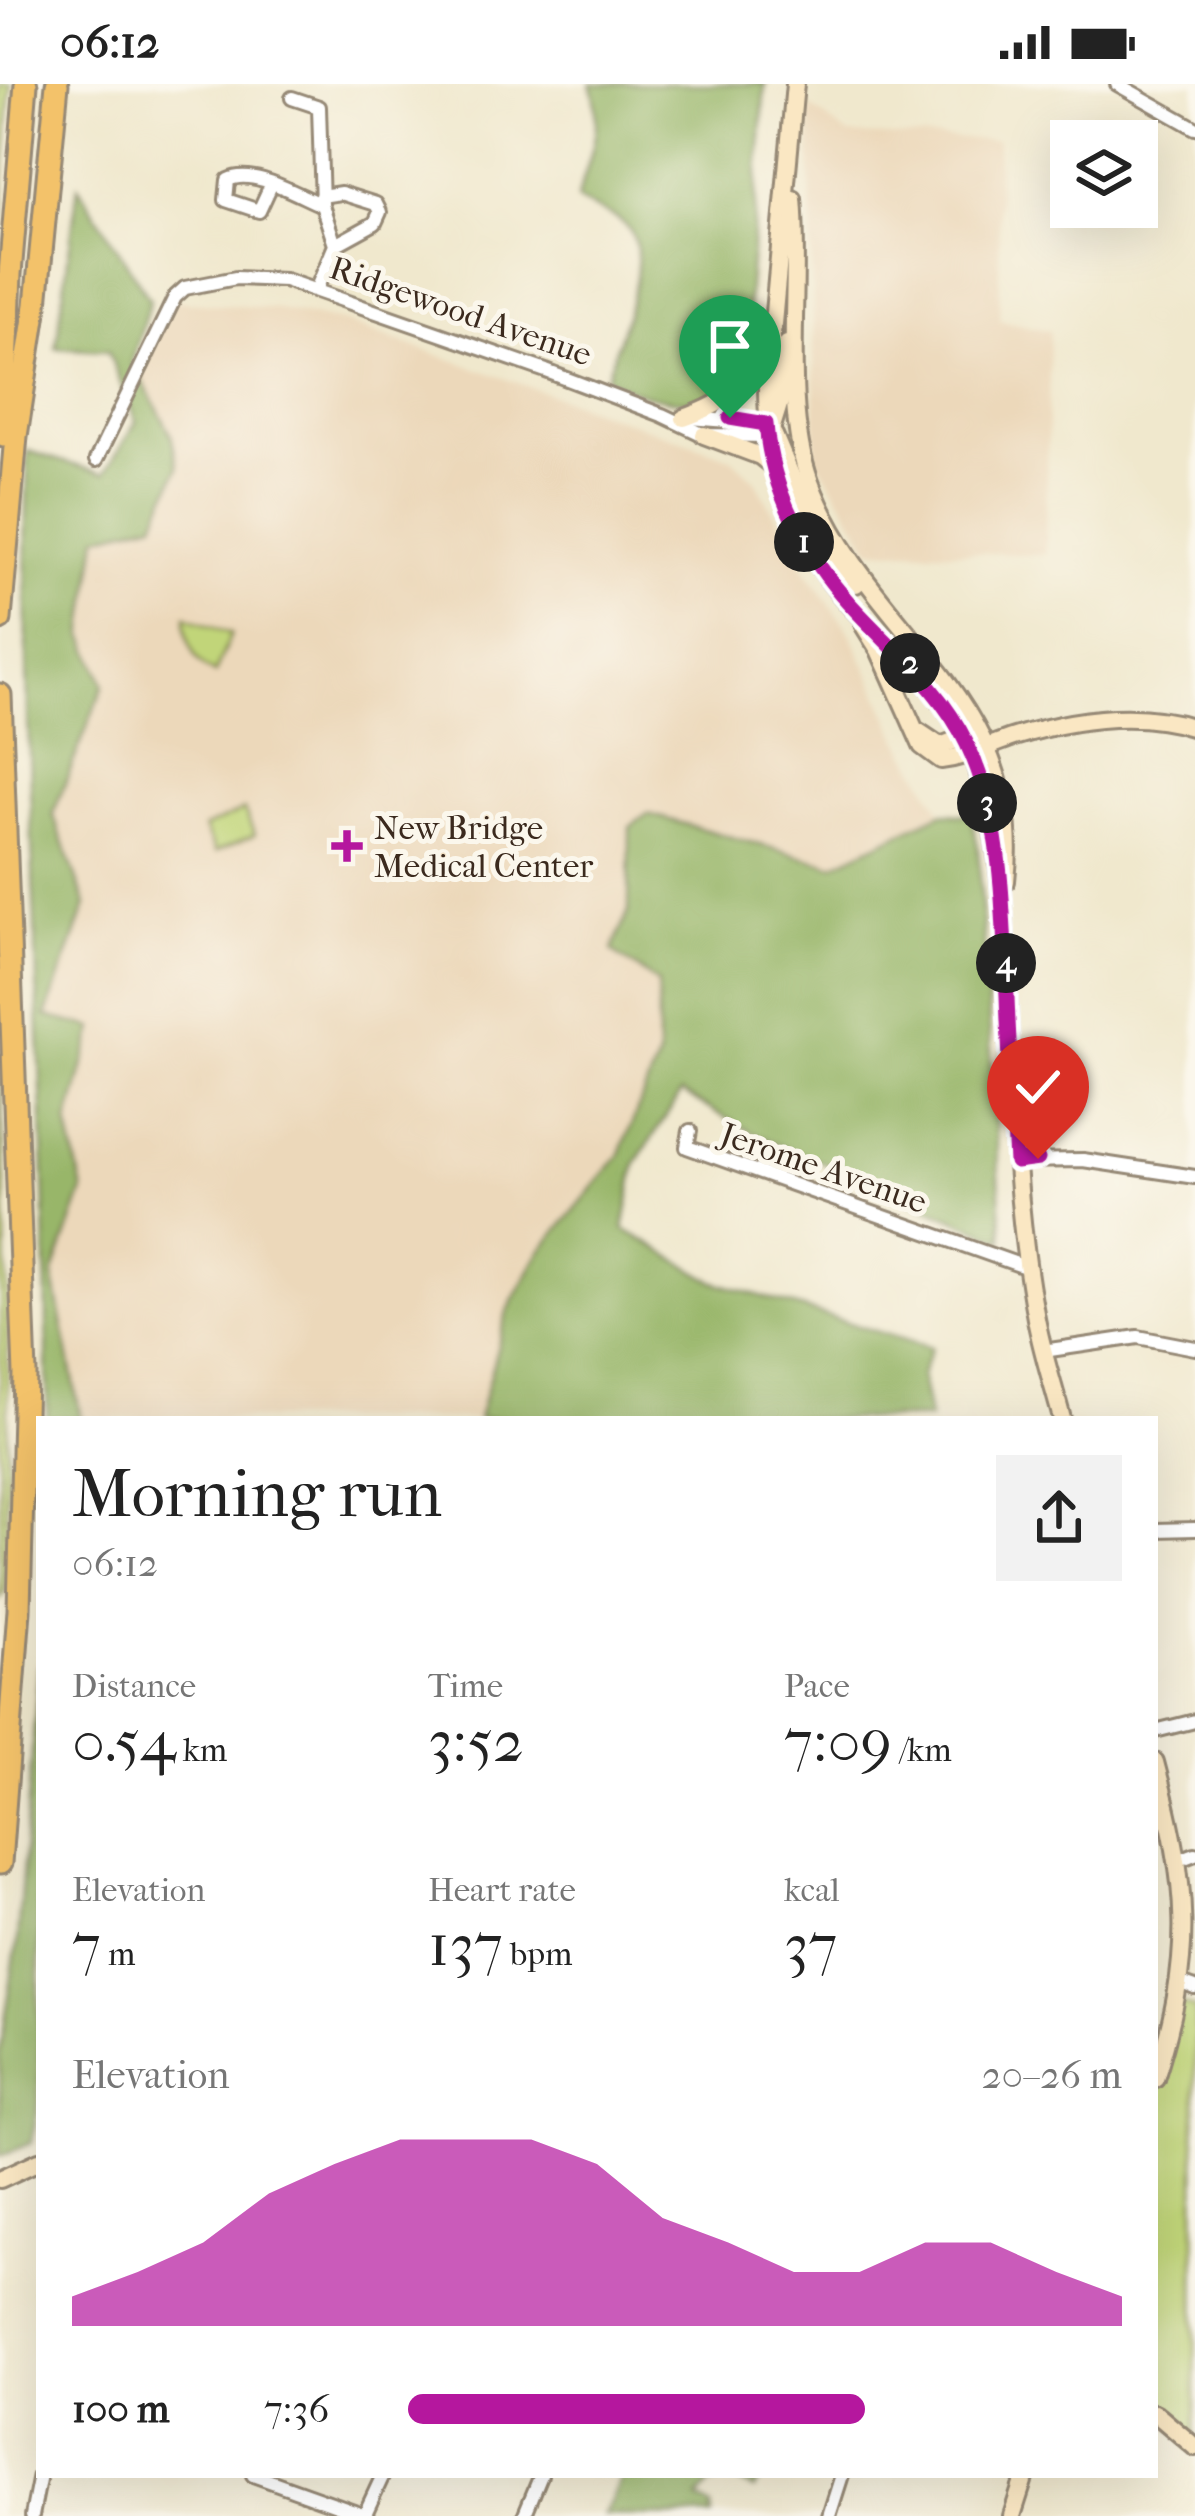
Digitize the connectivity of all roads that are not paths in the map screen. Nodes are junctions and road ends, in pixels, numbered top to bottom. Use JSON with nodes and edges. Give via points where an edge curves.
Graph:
{"nodes":[{"id":1,"x":26,"y":84,"type":"edge"},
{"id":2,"x":57,"y":84,"type":"edge"},
{"id":3,"x":795,"y":84,"type":"edge"},
{"id":4,"x":1117,"y":84,"type":"edge"},
{"id":5,"x":292,"y":98,"type":"dead end"},
{"id":6,"x":1195,"y":128,"type":"edge"},
{"id":7,"x":789,"y":158,"type":"junction"},
{"id":8,"x":271,"y":185,"type":"dead end"},
{"id":9,"x":321,"y":201,"type":"junction"},
{"id":10,"x":795,"y":220,"type":"junction"},
{"id":11,"x":334,"y":245,"type":"junction"},
{"id":12,"x":316,"y":290,"type":"junction"},
{"id":13,"x":774,"y":330,"type":"junction"},
{"id":14,"x":662,"y":415,"type":"junction"},
{"id":15,"x":683,"y":418,"type":"junction"},
{"id":16,"x":768,"y":430,"type":"junction"},
{"id":17,"x":704,"y":435,"type":"junction"},
{"id":18,"x":96,"y":460,"type":"dead end"},
{"id":19,"x":775,"y":468,"type":"junction"},
{"id":20,"x":0,"y":508,"type":"edge"},
{"id":21,"x":851,"y":605,"type":"junction"},
{"id":22,"x":890,"y":611,"type":"junction"},
{"id":23,"x":0,"y":619,"type":"edge"},
{"id":24,"x":0,"y":695,"type":"edge"},
{"id":25,"x":1195,"y":728,"type":"edge"},
{"id":26,"x":976,"y":742,"type":"junction"},
{"id":27,"x":690,"y":1131,"type":"dead end"},
{"id":28,"x":1016,"y":1162,"type":"junction"},
{"id":29,"x":1195,"y":1177,"type":"edge"},
{"id":30,"x":1028,"y":1268,"type":"junction"},
{"id":31,"x":1195,"y":1348,"type":"edge"},
{"id":32,"x":1043,"y":1352,"type":"junction"},
{"id":33,"x":1061,"y":1416,"type":"edge"},
{"id":34,"x":1195,"y":1529,"type":"edge"},
{"id":35,"x":1158,"y":1530,"type":"edge"},
{"id":36,"x":1195,"y":1721,"type":"edge"},
{"id":37,"x":1158,"y":1730,"type":"edge"},
{"id":38,"x":1158,"y":1771,"type":"edge"},
{"id":39,"x":1186,"y":1858,"type":"edge"},
{"id":40,"x":0,"y":1863,"type":"edge"},
{"id":41,"x":1188,"y":1986,"type":"edge"},
{"id":42,"x":1158,"y":2070,"type":"edge"},
{"id":43,"x":36,"y":2162,"type":"edge"},
{"id":44,"x":0,"y":2179,"type":"edge"},
{"id":45,"x":1158,"y":2416,"type":"edge"},
{"id":46,"x":1195,"y":2447,"type":"edge"},
{"id":47,"x":39,"y":2478,"type":"edge"},
{"id":48,"x":262,"y":2478,"type":"edge"},
{"id":49,"x":382,"y":2478,"type":"edge"},
{"id":50,"x":540,"y":2478,"type":"edge"},
{"id":51,"x":841,"y":2478,"type":"edge"},
{"id":52,"x":1023,"y":2478,"type":"edge"},
{"id":53,"x":32,"y":2516,"type":"edge"},
{"id":54,"x":364,"y":2516,"type":"edge"},
{"id":55,"x":524,"y":2516,"type":"edge"},
{"id":56,"x":829,"y":2516,"type":"edge"},
{"id":57,"x":1012,"y":2516,"type":"edge"}],
"edges":[{"from":1,"to":20,"type":"highway"},
{"from":2,"to":23,"type":"highway"},
{"from":3,"to":7,"type":"street"},
{"from":4,"to":6,"type":"street"},
{"from":5,"to":9,"type":"street","via":[[319,107]]},
{"from":7,"to":10,"type":"street"},
{"from":7,"to":13,"type":"street"},
{"from":8,"to":9,"type":"street"},
{"from":9,"to":11,"type":"street"},
{"from":9,"to":11,"type":"street","via":[[341,193],[380,212],[375,223]]},
{"from":10,"to":16,"type":"street","via":[[781,398]]},
{"from":10,"to":22,"type":"street","via":[[796,405],[809,479],[851,562]]},
{"from":11,"to":12,"type":"street"},
{"from":12,"to":14,"type":"street","name":"Ridgewood Avenue"},
{"from":12,"to":18,"type":"street","name":"Ridgewood Avenue","via":[[265,277],[185,288]]},
{"from":13,"to":15,"type":"street","via":[[737,392]]},
{"from":13,"to":16,"type":"street"},
{"from":14,"to":15,"type":"street","name":"Ridgewood Avenue"},
{"from":14,"to":17,"type":"street","name":"Ridgewood Avenue"},
{"from":15,"to":16,"type":"street","name":"Ridgewood Avenue"},
{"from":16,"to":17,"type":"street","name":"Ridgewood Avenue"},
{"from":16,"to":19,"type":"street"},
{"from":16,"to":22,"type":"street","via":[[816,534]]},
{"from":17,"to":19,"type":"street"},
{"from":19,"to":21,"type":"street","via":[[812,556]]},
{"from":21,"to":26,"type":"street"},
{"from":21,"to":26,"type":"street","via":[[914,727],[940,746]]},
{"from":22,"to":26,"type":"street","via":[[941,672]]},
{"from":24,"to":40,"type":"highway","via":[[25,1393],[20,1610]]},
{"from":25,"to":26,"type":"street","via":[[1096,719]]},
{"from":26,"to":28,"type":"street","via":[[1008,818]]},
{"from":27,"to":30,"type":"street","name":"Jerome Avenue","via":[[687,1147]]},
{"from":28,"to":29,"type":"street","via":[[1083,1160]]},
{"from":28,"to":30,"type":"street"},
{"from":30,"to":32,"type":"street"},
{"from":31,"to":32,"type":"street","via":[[1138,1336]]},
{"from":32,"to":33,"type":"street"},
{"from":34,"to":35,"type":"street"},
{"from":36,"to":37,"type":"street"},
{"from":38,"to":39,"type":"street"},
{"from":39,"to":41,"type":"street"},
{"from":41,"to":42,"type":"street"},
{"from":43,"to":44,"type":"street"},
{"from":45,"to":46,"type":"street"},
{"from":47,"to":53,"type":"street"},
{"from":48,"to":54,"type":"street"},
{"from":49,"to":54,"type":"street"},
{"from":50,"to":55,"type":"street"},
{"from":51,"to":56,"type":"street"},
{"from":52,"to":57,"type":"street"}]}
